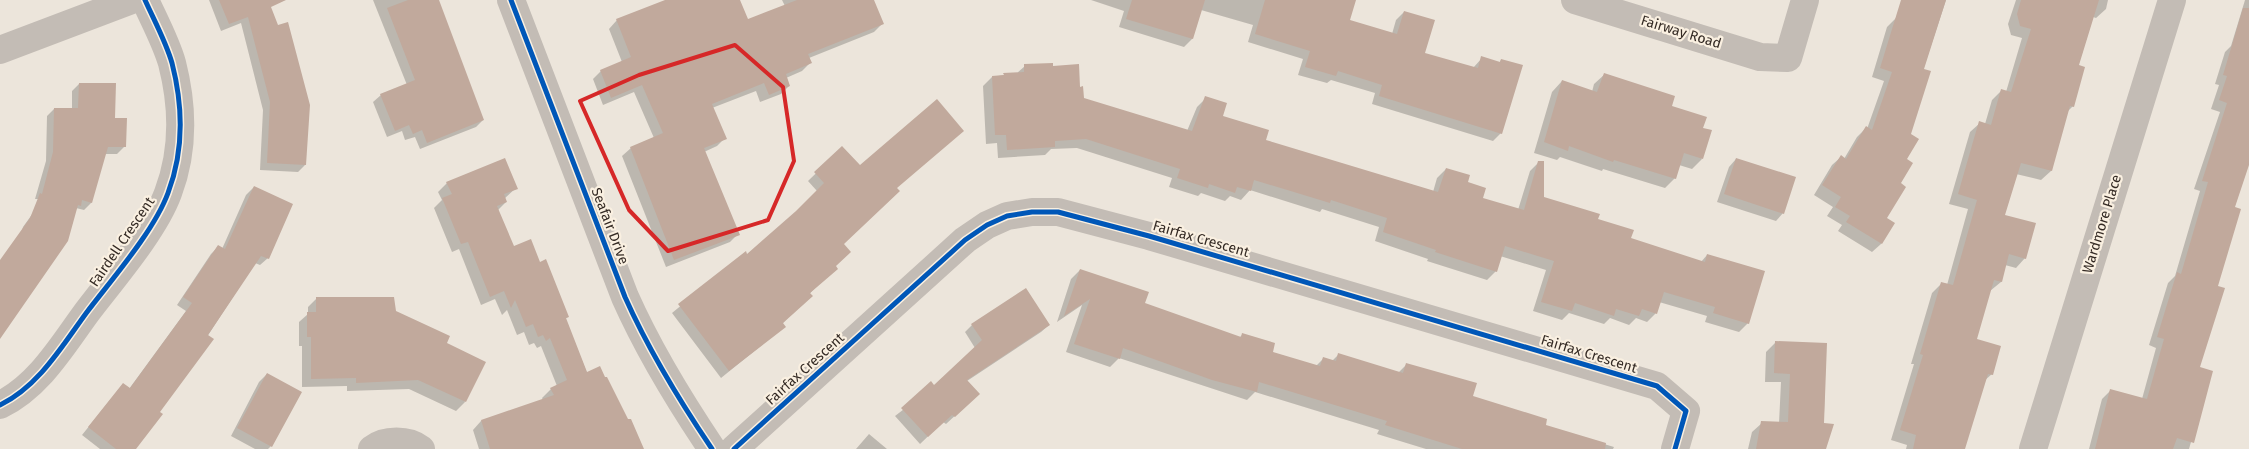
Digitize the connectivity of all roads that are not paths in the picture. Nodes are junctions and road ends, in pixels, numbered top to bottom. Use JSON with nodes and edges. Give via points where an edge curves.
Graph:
{"nodes":[{"id":1,"x":132,"y":0,"type":"edge"},
{"id":2,"x":145,"y":0,"type":"edge"},
{"id":3,"x":1575,"y":0,"type":"edge"},
{"id":4,"x":1806,"y":0,"type":"edge"},
{"id":5,"x":2172,"y":0,"type":"edge"},
{"id":6,"x":519,"y":3,"type":"edge"},
{"id":7,"x":0,"y":50,"type":"edge"},
{"id":8,"x":0,"y":405,"type":"edge"},
{"id":9,"x":372,"y":449,"type":"edge"},
{"id":10,"x":421,"y":449,"type":"edge"},
{"id":11,"x":712,"y":449,"type":"edge"},
{"id":12,"x":734,"y":449,"type":"edge"},
{"id":13,"x":1675,"y":449,"type":"edge"},
{"id":14,"x":2033,"y":449,"type":"edge"}],
"edges":[{"from":1,"to":7,"type":"street"},
{"from":2,"to":8,"type":"street","name":"Fairdell Crescent","via":[[171,61],[179,98],[182,124],[168,194],[123,266],[41,374],[15,398]]},
{"from":3,"to":4,"type":"street","name":"Fairway Road","via":[[1760,57],[1788,58]]},
{"from":5,"to":14,"type":"street","name":"Wardmore Place"},
{"from":6,"to":11,"type":"street","name":"Seafair Drive","via":[[625,297],[676,395]]},
{"from":9,"to":10,"type":"street","via":[[389,442],[404,442]]},
{"from":12,"to":13,"type":"street","name":"Fairfax Crescent","via":[[965,240],[987,224],[1007,216],[1058,212],[1657,386],[1686,410]]}]}
